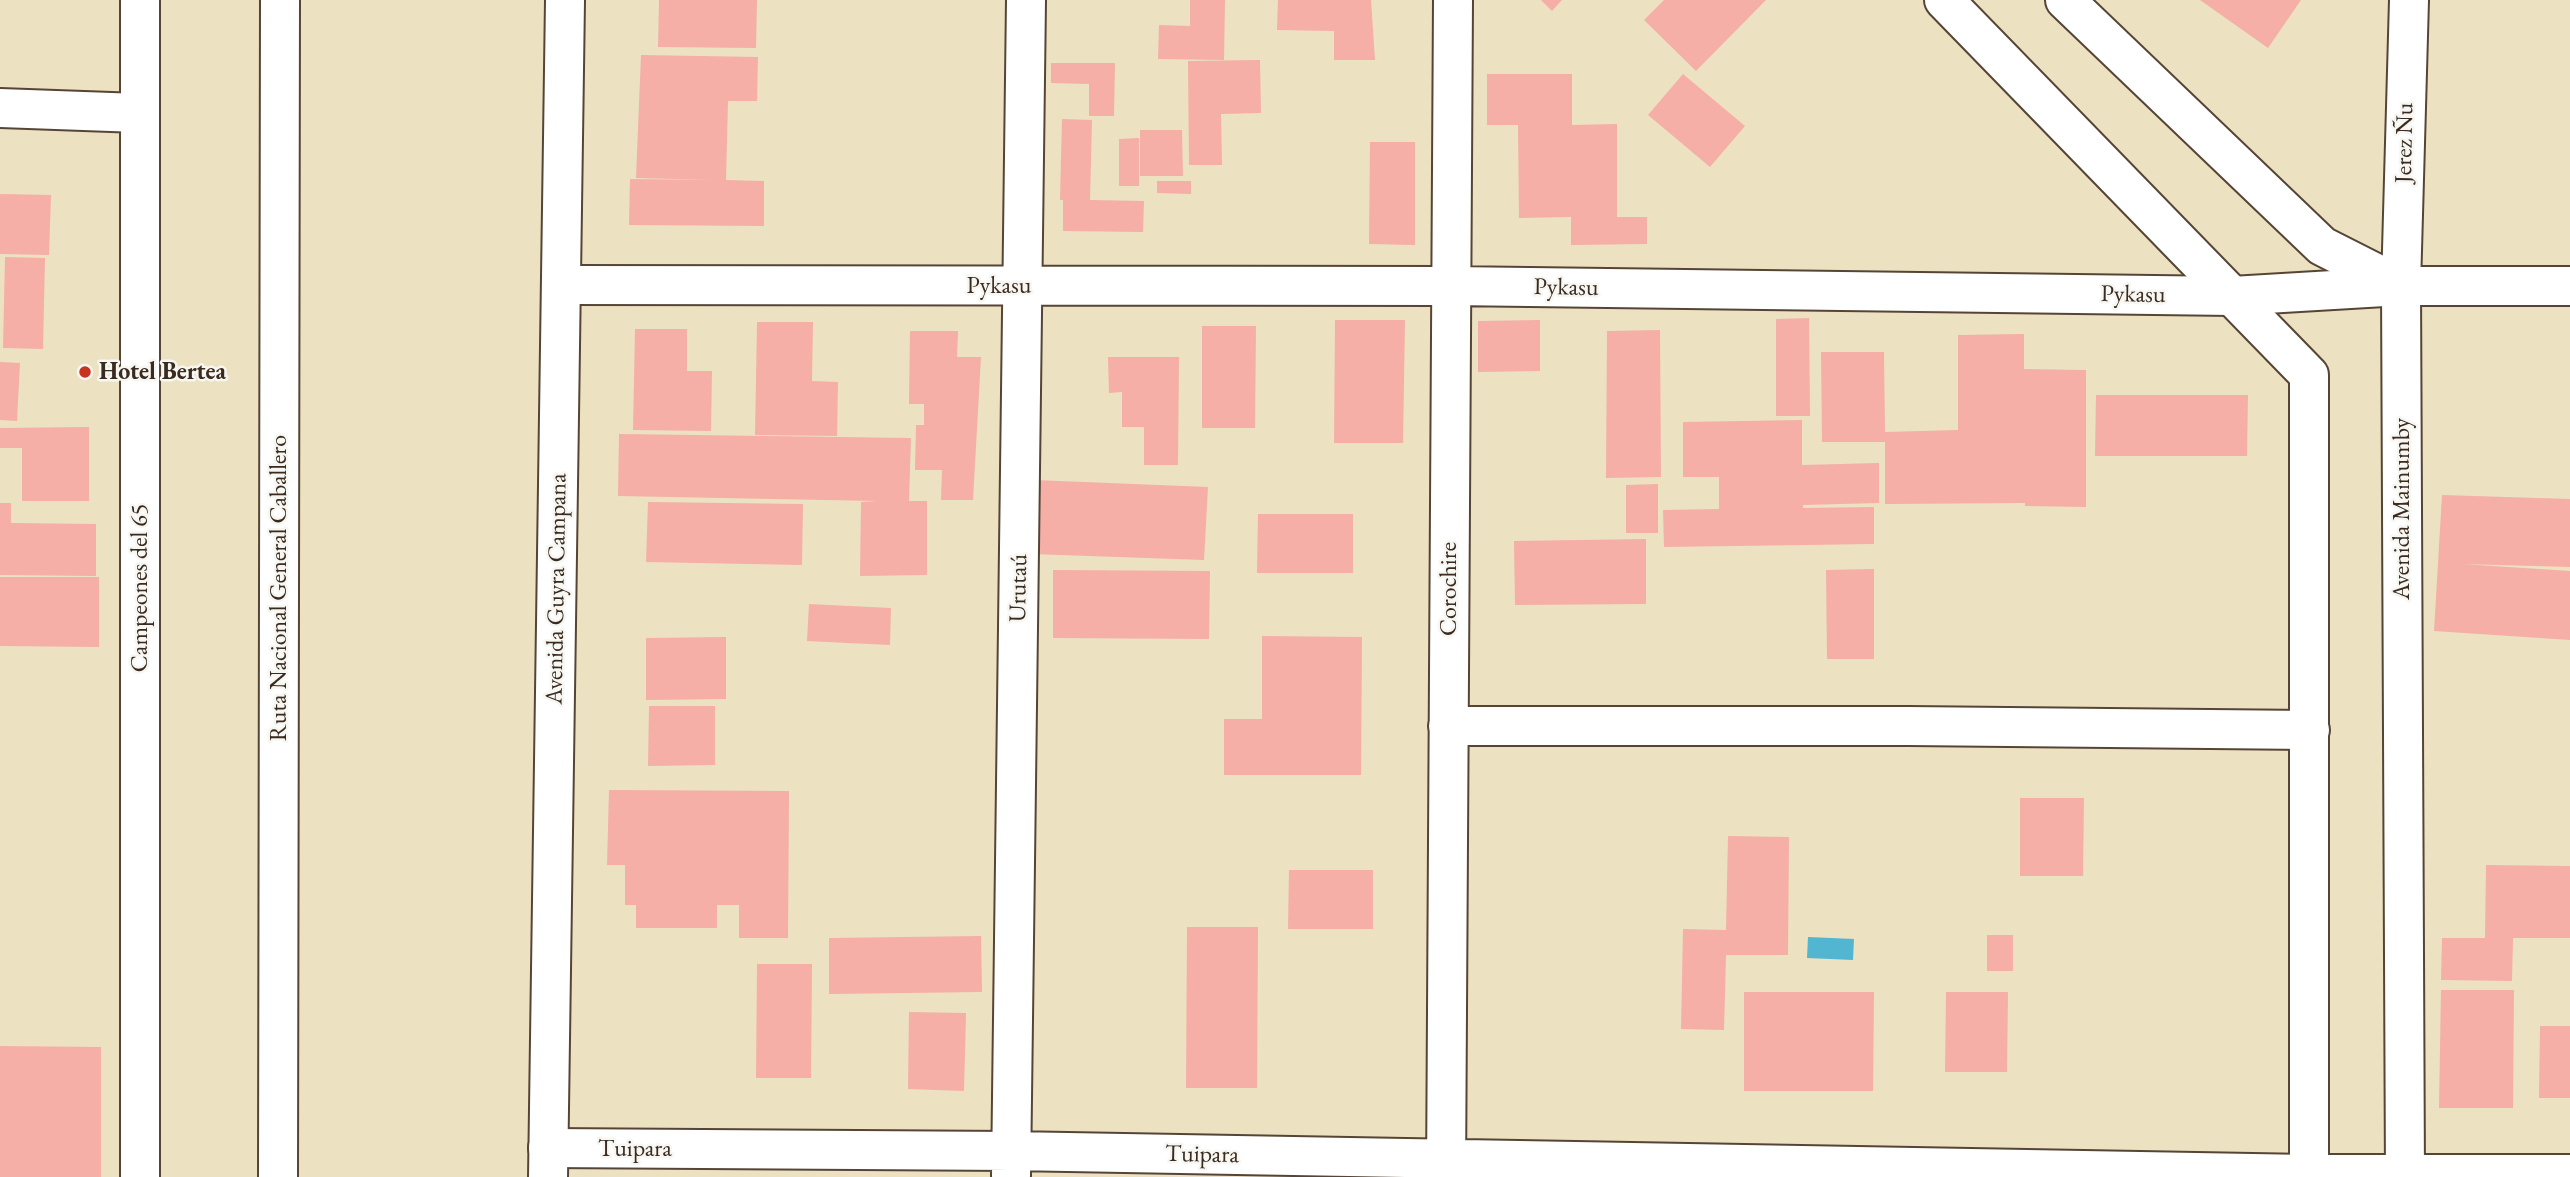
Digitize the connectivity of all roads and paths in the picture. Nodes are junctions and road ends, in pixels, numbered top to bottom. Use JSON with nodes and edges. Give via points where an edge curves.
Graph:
{"nodes":[{"id":1,"x":140,"y":0,"type":"edge"},
{"id":2,"x":280,"y":0,"type":"edge"},
{"id":3,"x":565,"y":0,"type":"edge"},
{"id":4,"x":1026,"y":0,"type":"edge"},
{"id":5,"x":1453,"y":0,"type":"edge"},
{"id":6,"x":1944,"y":0,"type":"edge"},
{"id":7,"x":2065,"y":0,"type":"edge"},
{"id":8,"x":2409,"y":0,"type":"edge"},
{"id":9,"x":0,"y":108,"type":"edge"},
{"id":10,"x":139,"y":113,"type":"junction"},
{"id":11,"x":561,"y":285,"type":"junction"},
{"id":12,"x":1023,"y":286,"type":"junction"},
{"id":13,"x":1451,"y":286,"type":"junction"},
{"id":14,"x":2401,"y":286,"type":"junction"},
{"id":15,"x":2570,"y":286,"type":"edge"},
{"id":16,"x":2232,"y":296,"type":"junction"},
{"id":17,"x":1448,"y":726,"type":"junction"},
{"id":18,"x":2311,"y":730,"type":"junction"},
{"id":19,"x":548,"y":1163,"type":"edge"},
{"id":20,"x":1011,"y":1164,"type":"edge"},
{"id":21,"x":1446,"y":1169,"type":"edge"},
{"id":22,"x":2570,"y":1174,"type":"edge"},
{"id":23,"x":2309,"y":1175,"type":"edge"},
{"id":24,"x":2405,"y":1175,"type":"edge"},
{"id":25,"x":140,"y":1177,"type":"edge"},
{"id":26,"x":278,"y":1177,"type":"edge"}],
"edges":[{"from":1,"to":10,"type":"main road","name":"Campeones del 65"},
{"from":2,"to":26,"type":"main road","name":"Ruta Nacional General Caballero"},
{"from":3,"to":11,"type":"main road","name":"Avenida Guyra Campana"},
{"from":4,"to":12,"type":"main road","name":"Urutaú"},
{"from":5,"to":13,"type":"main road","name":"Corochire"},
{"from":6,"to":16,"type":"main road"},
{"from":7,"to":14,"type":"main road","via":[[2322,246]]},
{"from":8,"to":14,"type":"main road","name":"Jerez Ñu"},
{"from":9,"to":10,"type":"main road"},
{"from":10,"to":25,"type":"main road","name":"Campeones del 65"},
{"from":11,"to":12,"type":"main road","name":"Pykasu"},
{"from":11,"to":19,"type":"main road","name":"Avenida Guyra Campana"},
{"from":12,"to":13,"type":"main road","name":"Pykasu"},
{"from":12,"to":20,"type":"main road","name":"Urutaú"},
{"from":13,"to":16,"type":"main road","name":"Pykasu"},
{"from":13,"to":17,"type":"main road","name":"Corochire"},
{"from":14,"to":15,"type":"main road","name":"Pykasu"},
{"from":14,"to":16,"type":"main road","name":"Pykasu"},
{"from":14,"to":24,"type":"main road","name":"Avenida Mainumby"},
{"from":16,"to":18,"type":"main road","via":[[2309,374]]},
{"from":17,"to":18,"type":"main road"},
{"from":17,"to":21,"type":"main road","name":"Corochire"},
{"from":18,"to":23,"type":"main road"},
{"from":19,"to":20,"type":"main road","name":"Tuipara"},
{"from":20,"to":21,"type":"main road","name":"Tuipara"},
{"from":21,"to":23,"type":"main road","name":"Tuipara"},
{"from":22,"to":24,"type":"main road","name":"Tuipara"},
{"from":23,"to":24,"type":"main road","name":"Tuipara"}]}
